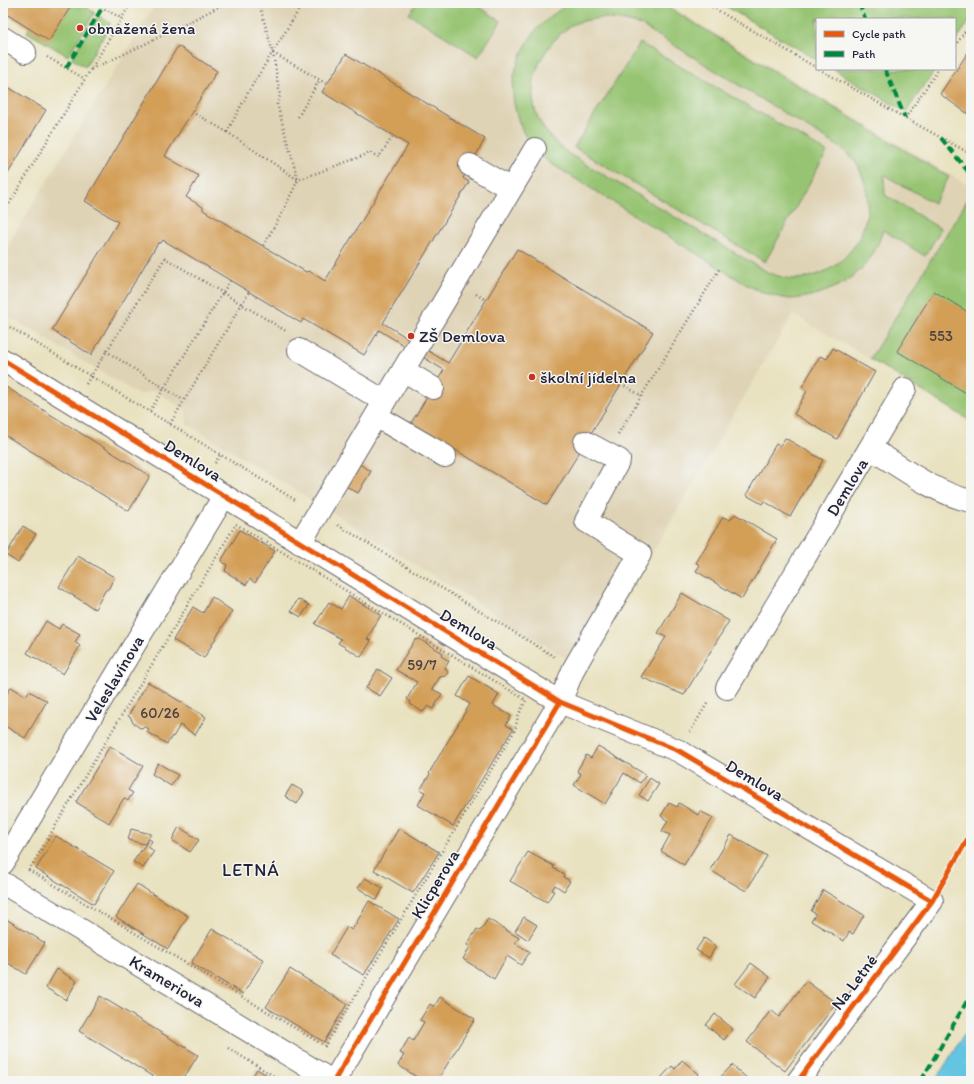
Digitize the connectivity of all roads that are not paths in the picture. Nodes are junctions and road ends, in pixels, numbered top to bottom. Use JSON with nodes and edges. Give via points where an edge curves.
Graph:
{"nodes":[{"id":1,"x":3,"y":38,"type":"edge"},
{"id":2,"x":25,"y":52,"type":"road end"},
{"id":3,"x":535,"y":149,"type":"dead end"},
{"id":4,"x":470,"y":165,"type":"dead end"},
{"id":5,"x":511,"y":189,"type":"junction"},
{"id":6,"x":299,"y":350,"type":"road end"},
{"id":7,"x":3,"y":360,"type":"edge"},
{"id":8,"x":403,"y":370,"type":"junction"},
{"id":9,"x":433,"y":388,"type":"dead end"},
{"id":10,"x":905,"y":389,"type":"dead end"},
{"id":11,"x":380,"y":408,"type":"junction"},
{"id":12,"x":586,"y":442,"type":"dead end"},
{"id":13,"x":870,"y":448,"type":"junction"},
{"id":14,"x":445,"y":456,"type":"dead end"},
{"id":15,"x":224,"y":496,"type":"junction"},
{"id":16,"x":971,"y":501,"type":"edge"},
{"id":17,"x":300,"y":543,"type":"junction"},
{"id":18,"x":727,"y":688,"type":"dead end"},
{"id":19,"x":560,"y":702,"type":"junction"},
{"id":20,"x":3,"y":863,"type":"edge"},
{"id":21,"x":3,"y":882,"type":"edge"},
{"id":22,"x":932,"y":901,"type":"joint"},
{"id":23,"x":333,"y":1081,"type":"edge"},
{"id":24,"x":798,"y":1081,"type":"edge"}],
"edges":[{"from":1,"to":2,"type":"street"},
{"from":3,"to":5,"type":"street"},
{"from":4,"to":5,"type":"street"},
{"from":5,"to":8,"type":"street"},
{"from":6,"to":11,"type":"street"},
{"from":7,"to":15,"type":"street","name":"Demlova"},
{"from":8,"to":9,"type":"street"},
{"from":8,"to":11,"type":"street"},
{"from":10,"to":13,"type":"street","name":"Demlova"},
{"from":11,"to":14,"type":"street"},
{"from":11,"to":17,"type":"street"},
{"from":12,"to":19,"type":"street","name":"Klicperova","via":[[619,460],[586,521],[640,554],[574,668]]},
{"from":13,"to":16,"type":"street","via":[[936,488]]},
{"from":13,"to":18,"type":"street","name":"Demlova"},
{"from":15,"to":17,"type":"street","name":"Demlova"},
{"from":15,"to":20,"type":"street","name":"Veleslavínova"},
{"from":17,"to":19,"type":"street","name":"Demlova"},
{"from":19,"to":22,"type":"street","name":"Demlova","via":[[679,751]]},
{"from":19,"to":23,"type":"street","name":"Klicperova"},
{"from":21,"to":23,"type":"street","name":"Krameriova"},
{"from":22,"to":24,"type":"street","name":"Na Letné"}]}
